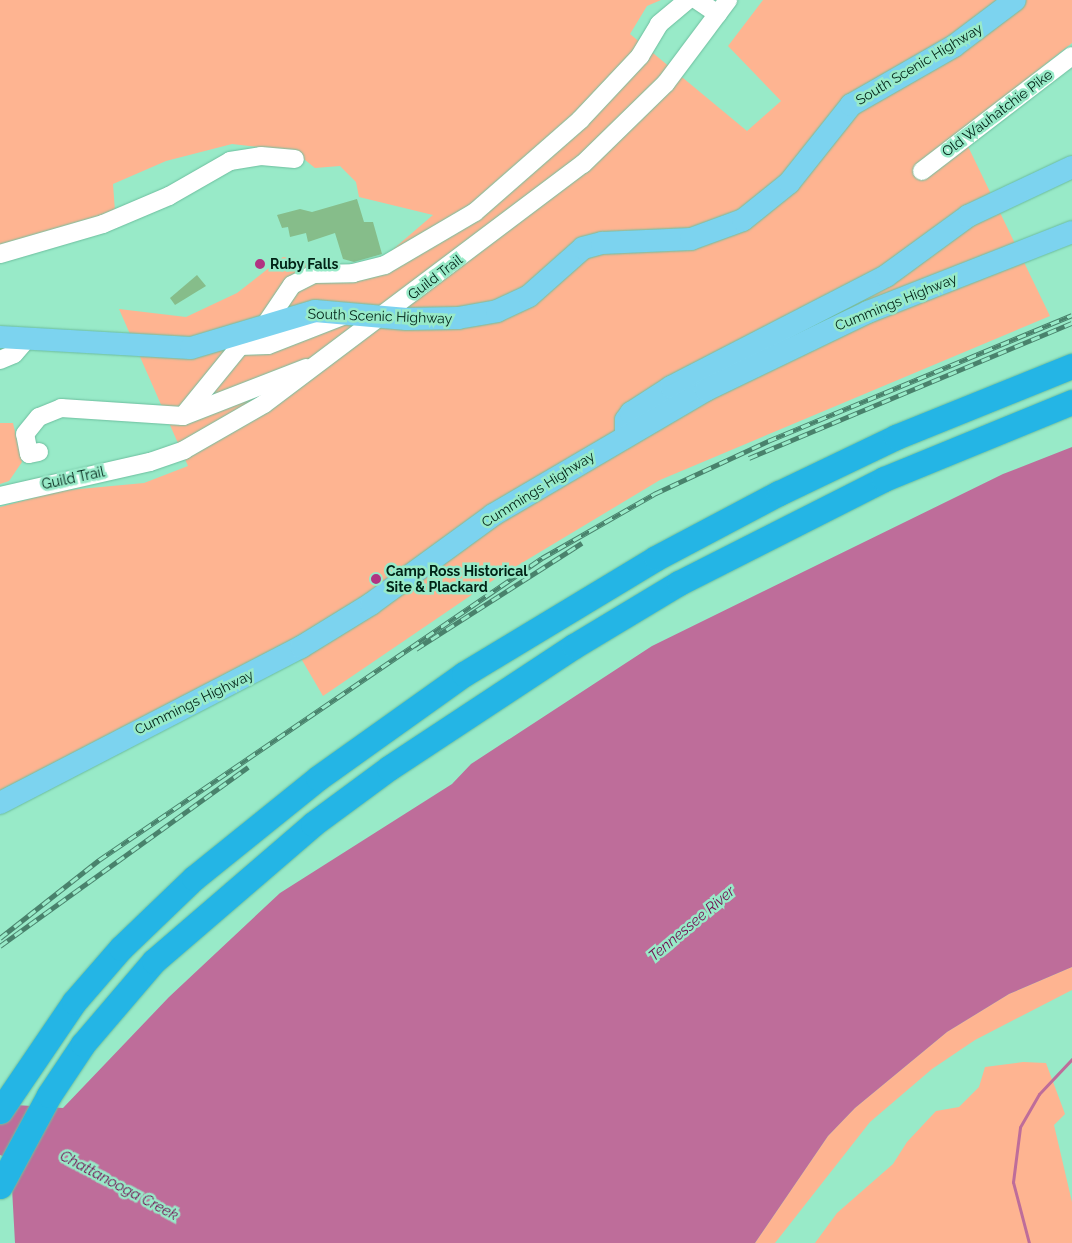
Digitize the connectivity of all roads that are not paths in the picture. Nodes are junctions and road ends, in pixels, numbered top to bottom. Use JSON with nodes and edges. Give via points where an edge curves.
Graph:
{"nodes":[{"id":1,"x":688,"y":0,"type":"edge"},
{"id":2,"x":697,"y":0,"type":"edge"},
{"id":3,"x":1015,"y":0,"type":"edge"},
{"id":4,"x":723,"y":7,"type":"edge"},
{"id":5,"x":1072,"y":56,"type":"edge"},
{"id":6,"x":295,"y":159,"type":"dead end"},
{"id":7,"x":1072,"y":167,"type":"edge"},
{"id":8,"x":922,"y":171,"type":"dead end"},
{"id":9,"x":1072,"y":232,"type":"edge"},
{"id":10,"x":0,"y":254,"type":"edge"},
{"id":11,"x":348,"y":314,"type":"junction"},
{"id":12,"x":383,"y":318,"type":"junction"},
{"id":13,"x":265,"y":325,"type":"junction"},
{"id":14,"x":0,"y":337,"type":"edge"},
{"id":15,"x":28,"y":338,"type":"junction"},
{"id":16,"x":237,"y":342,"type":"junction"},
{"id":17,"x":0,"y":360,"type":"edge"},
{"id":18,"x":314,"y":365,"type":"junction"},
{"id":19,"x":1072,"y":366,"type":"edge"},
{"id":20,"x":1072,"y":402,"type":"edge"},
{"id":21,"x":183,"y":416,"type":"junction"},
{"id":22,"x":626,"y":434,"type":"junction"},
{"id":23,"x":39,"y":452,"type":"dead end"},
{"id":24,"x":0,"y":496,"type":"edge"},
{"id":25,"x":0,"y":803,"type":"edge"},
{"id":26,"x":6,"y":1101,"type":"edge"},
{"id":27,"x":0,"y":1186,"type":"edge"}],
"edges":[{"from":1,"to":13,"type":"street","via":[[659,24],[640,56],[580,120],[474,212],[385,265],[353,273],[314,274],[292,285]]},
{"from":2,"to":4,"type":"street"},
{"from":3,"to":12,"type":"main road","name":"South Scenic Highway","via":[[954,46],[851,105],[783,189],[736,223],[673,242],[602,242],[583,248],[529,296],[497,311],[458,318]]},
{"from":4,"to":12,"type":"street","name":"Guild Trail","via":[[666,83],[583,164]]},
{"from":5,"to":8,"type":"street","name":"Old Wauhatchie Pike"},
{"from":6,"to":10,"type":"street","via":[[260,156],[230,161],[169,196],[103,224]]},
{"from":7,"to":22,"type":"main road","via":[[968,216],[886,276],[671,387],[631,413],[626,420]]},
{"from":9,"to":22,"type":"main road","name":"Cummings Highway","via":[[793,346]]},
{"from":11,"to":12,"type":"main road","name":"South Scenic Highway"},
{"from":11,"to":13,"type":"main road","name":"South Scenic Highway","via":[[315,312]]},
{"from":11,"to":16,"type":"street","via":[[268,345]]},
{"from":12,"to":18,"type":"street","name":"Guild Trail"},
{"from":13,"to":16,"type":"main road","name":"South Scenic Highway"},
{"from":14,"to":15,"type":"main road","name":"South Scenic Highway"},
{"from":15,"to":16,"type":"main road","name":"South Scenic Highway","via":[[169,348]]},
{"from":15,"to":17,"type":"street","via":[[14,354]]},
{"from":16,"to":21,"type":"street"},
{"from":18,"to":21,"type":"street","via":[[253,385]]},
{"from":18,"to":24,"type":"street","name":"Guild Trail","via":[[264,404],[184,450],[150,462]]},
{"from":19,"to":26,"type":"highway","via":[[896,437],[779,494],[656,558],[464,674],[318,778],[194,878],[121,948],[80,996]]},
{"from":20,"to":27,"type":"highway","via":[[884,480],[679,583],[485,702],[313,824],[194,922],[119,998],[49,1095]]},
{"from":21,"to":23,"type":"street","via":[[61,408],[40,417],[25,434],[29,454]]},
{"from":22,"to":25,"type":"main road","name":"Cummings Highway","via":[[494,515],[371,604],[272,663]]}]}
